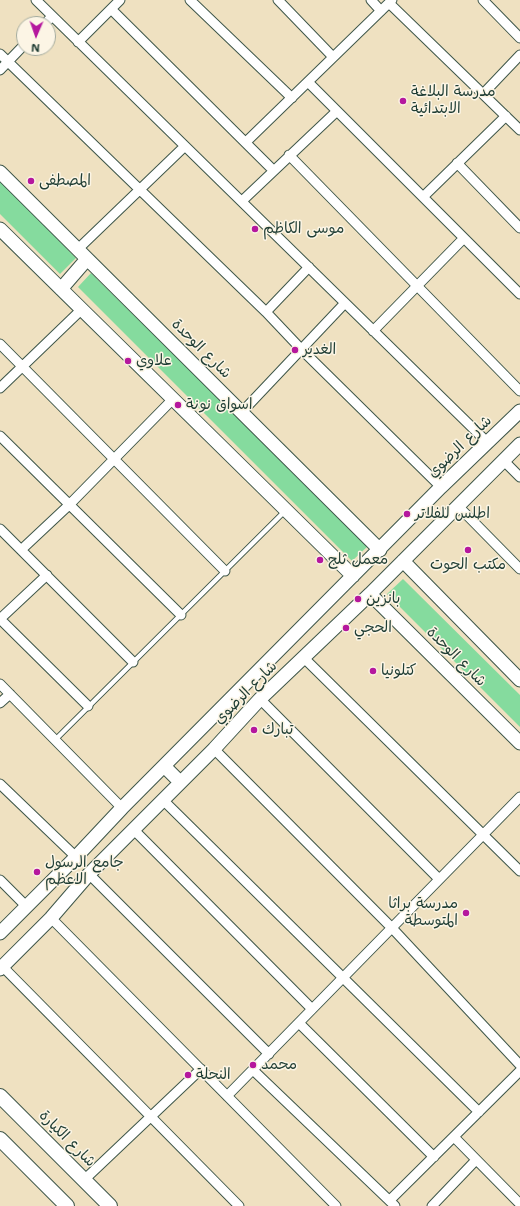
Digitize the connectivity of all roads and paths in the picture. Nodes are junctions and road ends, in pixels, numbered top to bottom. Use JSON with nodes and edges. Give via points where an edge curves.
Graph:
{"nodes":[{"id":1,"x":36,"y":0,"type":"edge"},
{"id":2,"x":120,"y":0,"type":"edge"},
{"id":3,"x":190,"y":0,"type":"edge"},
{"id":4,"x":278,"y":0,"type":"edge"},
{"id":5,"x":371,"y":0,"type":"edge"},
{"id":6,"x":483,"y":0,"type":"edge"},
{"id":7,"x":391,"y":1,"type":"edge"},
{"id":8,"x":111,"y":9,"type":"junction"},
{"id":9,"x":381,"y":11,"type":"junction"},
{"id":10,"x":52,"y":16,"type":"edge"},
{"id":11,"x":56,"y":20,"type":"edge"},
{"id":12,"x":520,"y":38,"type":"edge"},
{"id":13,"x":78,"y":42,"type":"junction"},
{"id":14,"x":0,"y":54,"type":"edge"},
{"id":15,"x":16,"y":54,"type":"edge"},
{"id":16,"x":520,"y":55,"type":"edge"},
{"id":17,"x":333,"y":57,"type":"junction"},
{"id":18,"x":8,"y":62,"type":"junction"},
{"id":19,"x":0,"y":70,"type":"edge"},
{"id":20,"x":308,"y":82,"type":"junction"},
{"id":21,"x":483,"y":94,"type":"junction"},
{"id":22,"x":292,"y":98,"type":"junction"},
{"id":23,"x":337,"y":111,"type":"junction"},
{"id":24,"x":506,"y":116,"type":"junction"},
{"id":25,"x":520,"y":130,"type":"edge"},
{"id":26,"x":246,"y":142,"type":"junction"},
{"id":27,"x":185,"y":146,"type":"junction"},
{"id":28,"x":289,"y":155,"type":"junction"},
{"id":29,"x":457,"y":163,"type":"junction"},
{"id":30,"x":273,"y":170,"type":"junction"},
{"id":31,"x":0,"y":172,"type":"edge"},
{"id":32,"x":140,"y":190,"type":"junction"},
{"id":33,"x":423,"y":198,"type":"junction"},
{"id":34,"x":242,"y":201,"type":"junction"},
{"id":35,"x":520,"y":228,"type":"edge"},
{"id":36,"x":0,"y":229,"type":"edge"},
{"id":37,"x":464,"y":238,"type":"junction"},
{"id":38,"x":83,"y":254,"type":"junction"},
{"id":39,"x":309,"y":267,"type":"junction"},
{"id":40,"x":417,"y":286,"type":"junction"},
{"id":41,"x":518,"y":288,"type":"edge"},
{"id":42,"x":61,"y":289,"type":"junction"},
{"id":43,"x":345,"y":303,"type":"junction"},
{"id":44,"x":82,"y":309,"type":"junction"},
{"id":45,"x":266,"y":312,"type":"junction"},
{"id":46,"x":373,"y":331,"type":"junction"},
{"id":47,"x":0,"y":344,"type":"edge"},
{"id":48,"x":301,"y":349,"type":"junction"},
{"id":49,"x":22,"y":367,"type":"junction"},
{"id":50,"x":0,"y":388,"type":"edge"},
{"id":51,"x":520,"y":391,"type":"edge"},
{"id":52,"x":173,"y":399,"type":"junction"},
{"id":53,"x":520,"y":411,"type":"edge"},
{"id":54,"x":242,"y":412,"type":"junction"},
{"id":55,"x":0,"y":436,"type":"edge"},
{"id":56,"x":488,"y":443,"type":"junction"},
{"id":57,"x":520,"y":444,"type":"edge"},
{"id":58,"x":114,"y":459,"type":"junction"},
{"id":59,"x":504,"y":461,"type":"junction"},
{"id":60,"x":520,"y":477,"type":"edge"},
{"id":61,"x":441,"y":487,"type":"junction"},
{"id":62,"x":69,"y":505,"type":"junction"},
{"id":63,"x":458,"y":506,"type":"junction"},
{"id":64,"x":286,"y":510,"type":"junction"},
{"id":65,"x":0,"y":529,"type":"edge"},
{"id":66,"x":21,"y":550,"type":"junction"},
{"id":67,"x":380,"y":550,"type":"junction"},
{"id":68,"x":403,"y":561,"type":"junction"},
{"id":69,"x":520,"y":569,"type":"edge"},
{"id":70,"x":225,"y":571,"type":"junction"},
{"id":71,"x":47,"y":575,"type":"junction"},
{"id":72,"x":353,"y":576,"type":"junction"},
{"id":73,"x":370,"y":594,"type":"junction"},
{"id":74,"x":181,"y":614,"type":"junction"},
{"id":75,"x":0,"y":619,"type":"edge"},
{"id":76,"x":304,"y":658,"type":"junction"},
{"id":77,"x":133,"y":662,"type":"junction"},
{"id":78,"x":520,"y":680,"type":"edge"},
{"id":79,"x":0,"y":684,"type":"edge"},
{"id":80,"x":10,"y":694,"type":"junction"},
{"id":81,"x":260,"y":699,"type":"junction"},
{"id":82,"x":0,"y":703,"type":"edge"},
{"id":83,"x":88,"y":706,"type":"junction"},
{"id":84,"x":55,"y":740,"type":"junction"},
{"id":85,"x":520,"y":743,"type":"edge"},
{"id":86,"x":214,"y":749,"type":"junction"},
{"id":87,"x":164,"y":766,"type":"junction"},
{"id":88,"x":180,"y":782,"type":"junction"},
{"id":89,"x":0,"y":784,"type":"edge"},
{"id":90,"x":520,"y":796,"type":"edge"},
{"id":91,"x":163,"y":800,"type":"junction"},
{"id":92,"x":122,"y":808,"type":"junction"},
{"id":93,"x":133,"y":829,"type":"junction"},
{"id":94,"x":483,"y":834,"type":"junction"},
{"id":95,"x":76,"y":857,"type":"junction"},
{"id":96,"x":520,"y":871,"type":"edge"},
{"id":97,"x":89,"y":874,"type":"junction"},
{"id":98,"x":0,"y":880,"type":"edge"},
{"id":99,"x":439,"y":880,"type":"junction"},
{"id":100,"x":26,"y":906,"type":"junction"},
{"id":101,"x":51,"y":918,"type":"junction"},
{"id":102,"x":392,"y":928,"type":"junction"},
{"id":103,"x":0,"y":933,"type":"edge"},
{"id":104,"x":1,"y":968,"type":"edge"},
{"id":105,"x":343,"y":978,"type":"junction"},
{"id":106,"x":312,"y":1010,"type":"junction"},
{"id":107,"x":298,"y":1023,"type":"junction"},
{"id":108,"x":268,"y":1054,"type":"junction"},
{"id":109,"x":520,"y":1065,"type":"edge"},
{"id":110,"x":201,"y":1069,"type":"junction"},
{"id":111,"x":253,"y":1070,"type":"junction"},
{"id":112,"x":520,"y":1071,"type":"edge"},
{"id":113,"x":0,"y":1096,"type":"edge"},
{"id":114,"x":227,"y":1096,"type":"junction"},
{"id":115,"x":479,"y":1112,"type":"junction"},
{"id":116,"x":151,"y":1116,"type":"junction"},
{"id":117,"x":454,"y":1137,"type":"junction"},
{"id":118,"x":0,"y":1139,"type":"edge"},
{"id":119,"x":434,"y":1157,"type":"junction"},
{"id":120,"x":476,"y":1160,"type":"junction"},
{"id":121,"x":84,"y":1180,"type":"junction"},
{"id":122,"x":392,"y":1203,"type":"edge"},
{"id":123,"x":331,"y":1204,"type":"edge"},
{"id":124,"x":520,"y":1204,"type":"edge"},
{"id":125,"x":67,"y":1206,"type":"edge"},
{"id":126,"x":110,"y":1206,"type":"edge"},
{"id":127,"x":239,"y":1206,"type":"edge"},
{"id":128,"x":432,"y":1206,"type":"edge"}],
"edges":[{"from":1,"to":10,"type":"street"},
{"from":2,"to":8,"type":"street"},
{"from":3,"to":22,"type":"street"},
{"from":4,"to":17,"type":"street"},
{"from":5,"to":9,"type":"street"},
{"from":6,"to":12,"type":"street"},
{"from":7,"to":9,"type":"street"},
{"from":7,"to":21,"type":"street"},
{"from":8,"to":13,"type":"street"},
{"from":8,"to":26,"type":"street"},
{"from":9,"to":17,"type":"street"},
{"from":11,"to":13,"type":"street"},
{"from":13,"to":27,"type":"street"},
{"from":14,"to":18,"type":"street"},
{"from":15,"to":18,"type":"street"},
{"from":16,"to":21,"type":"street"},
{"from":17,"to":20,"type":"street"},
{"from":18,"to":19,"type":"street"},
{"from":18,"to":32,"type":"street"},
{"from":20,"to":22,"type":"street"},
{"from":20,"to":23,"type":"street"},
{"from":21,"to":24,"type":"street"},
{"from":22,"to":26,"type":"street"},
{"from":23,"to":28,"type":"street"},
{"from":23,"to":33,"type":"street"},
{"from":24,"to":25,"type":"street"},
{"from":24,"to":29,"type":"street"},
{"from":26,"to":30,"type":"street"},
{"from":27,"to":32,"type":"street"},
{"from":27,"to":34,"type":"street"},
{"from":28,"to":30,"type":"street"},
{"from":28,"to":40,"type":"street"},
{"from":29,"to":33,"type":"street"},
{"from":29,"to":35,"type":"street"},
{"from":30,"to":34,"type":"street"},
{"from":31,"to":38,"type":"street","name":"شارع الوحدة"},
{"from":32,"to":38,"type":"street"},
{"from":32,"to":45,"type":"street"},
{"from":33,"to":37,"type":"street"},
{"from":34,"to":39,"type":"street"},
{"from":36,"to":42,"type":"street"},
{"from":37,"to":40,"type":"street"},
{"from":37,"to":41,"type":"street"},
{"from":38,"to":42,"type":"street"},
{"from":38,"to":54,"type":"street","name":"شارع الوحدة"},
{"from":39,"to":43,"type":"street"},
{"from":39,"to":45,"type":"street"},
{"from":40,"to":46,"type":"street"},
{"from":40,"to":51,"type":"street"},
{"from":42,"to":44,"type":"street"},
{"from":43,"to":46,"type":"street"},
{"from":43,"to":48,"type":"street"},
{"from":44,"to":49,"type":"street"},
{"from":44,"to":52,"type":"street"},
{"from":45,"to":48,"type":"street"},
{"from":46,"to":56,"type":"street"},
{"from":47,"to":49,"type":"street"},
{"from":48,"to":54,"type":"street"},
{"from":48,"to":61,"type":"street"},
{"from":49,"to":50,"type":"street"},
{"from":49,"to":58,"type":"street"},
{"from":52,"to":58,"type":"street"},
{"from":52,"to":64,"type":"street"},
{"from":53,"to":56,"type":"street","name":"شارع الرضوي"},
{"from":54,"to":67,"type":"street","name":"شارع الوحدة"},
{"from":55,"to":62,"type":"street"},
{"from":56,"to":61,"type":"street","name":"شارع الرضوي"},
{"from":57,"to":59,"type":"street","name":"شارع الرضوي"},
{"from":58,"to":62,"type":"street"},
{"from":58,"to":70,"type":"street"},
{"from":59,"to":60,"type":"street"},
{"from":59,"to":63,"type":"street","name":"شارع الرضوي"},
{"from":61,"to":67,"type":"street","name":"شارع الرضوي"},
{"from":62,"to":66,"type":"street"},
{"from":62,"to":74,"type":"street"},
{"from":63,"to":68,"type":"street","name":"شارع الرضوي"},
{"from":63,"to":69,"type":"street"},
{"from":64,"to":70,"type":"lane"},
{"from":64,"to":72,"type":"street"},
{"from":65,"to":66,"type":"street"},
{"from":66,"to":71,"type":"street"},
{"from":67,"to":72,"type":"street","name":"شارع الرضوي"},
{"from":68,"to":73,"type":"street","name":"شارع الرضوي"},
{"from":68,"to":78,"type":"street","name":"شارع الوحدة"},
{"from":70,"to":74,"type":"lane"},
{"from":71,"to":75,"type":"street"},
{"from":71,"to":77,"type":"street"},
{"from":72,"to":87,"type":"street","name":"شارع الرضوي"},
{"from":73,"to":76,"type":"street","name":"شارع الرضوي"},
{"from":73,"to":85,"type":"street","name":"شارع الوحدة"},
{"from":74,"to":77,"type":"lane"},
{"from":75,"to":83,"type":"street"},
{"from":76,"to":81,"type":"street","name":"شارع الرضوي"},
{"from":76,"to":94,"type":"street"},
{"from":77,"to":83,"type":"lane"},
{"from":79,"to":80,"type":"street"},
{"from":80,"to":82,"type":"street"},
{"from":80,"to":84,"type":"street"},
{"from":81,"to":86,"type":"street","name":"شارع الرضوي"},
{"from":81,"to":99,"type":"street"},
{"from":83,"to":84,"type":"lane"},
{"from":84,"to":92,"type":"street"},
{"from":86,"to":88,"type":"street","name":"شارع الرضوي"},
{"from":86,"to":102,"type":"street"},
{"from":87,"to":88,"type":"street"},
{"from":87,"to":92,"type":"street","name":"شارع الرضوي"},
{"from":88,"to":91,"type":"street","name":"شارع الرضوي"},
{"from":89,"to":95,"type":"street"},
{"from":90,"to":94,"type":"street"},
{"from":91,"to":93,"type":"street","name":"شارع الرضوي"},
{"from":91,"to":105,"type":"street"},
{"from":92,"to":95,"type":"street","name":"شارع الرضوي"},
{"from":93,"to":97,"type":"street","name":"شارع الرضوي"},
{"from":93,"to":106,"type":"street"},
{"from":94,"to":96,"type":"street"},
{"from":94,"to":99,"type":"street"},
{"from":95,"to":100,"type":"street","name":"شارع الرضوي"},
{"from":97,"to":101,"type":"street","name":"شارع الرضوي"},
{"from":97,"to":108,"type":"street"},
{"from":98,"to":100,"type":"street"},
{"from":99,"to":102,"type":"street"},
{"from":100,"to":103,"type":"street","name":"شارع الرضوي"},
{"from":101,"to":104,"type":"street","name":"شارع الرضوي"},
{"from":101,"to":110,"type":"street"},
{"from":102,"to":105,"type":"street"},
{"from":102,"to":109,"type":"street"},
{"from":104,"to":116,"type":"street"},
{"from":105,"to":106,"type":"street"},
{"from":105,"to":115,"type":"street"},
{"from":106,"to":107,"type":"street"},
{"from":107,"to":108,"type":"street"},
{"from":107,"to":119,"type":"street"},
{"from":108,"to":111,"type":"street"},
{"from":110,"to":114,"type":"street"},
{"from":110,"to":116,"type":"street"},
{"from":111,"to":114,"type":"street"},
{"from":111,"to":122,"type":"street"},
{"from":112,"to":115,"type":"street"},
{"from":113,"to":121,"type":"main road","name":"شارع الكيارة"},
{"from":114,"to":123,"type":"street"},
{"from":115,"to":117,"type":"street"},
{"from":116,"to":121,"type":"street"},
{"from":116,"to":127,"type":"street"},
{"from":117,"to":119,"type":"street"},
{"from":117,"to":120,"type":"street"},
{"from":118,"to":125,"type":"main road"},
{"from":119,"to":122,"type":"street"},
{"from":120,"to":124,"type":"street"},
{"from":120,"to":128,"type":"street"},
{"from":121,"to":126,"type":"main road","name":"شارع الكيارة"}]}
